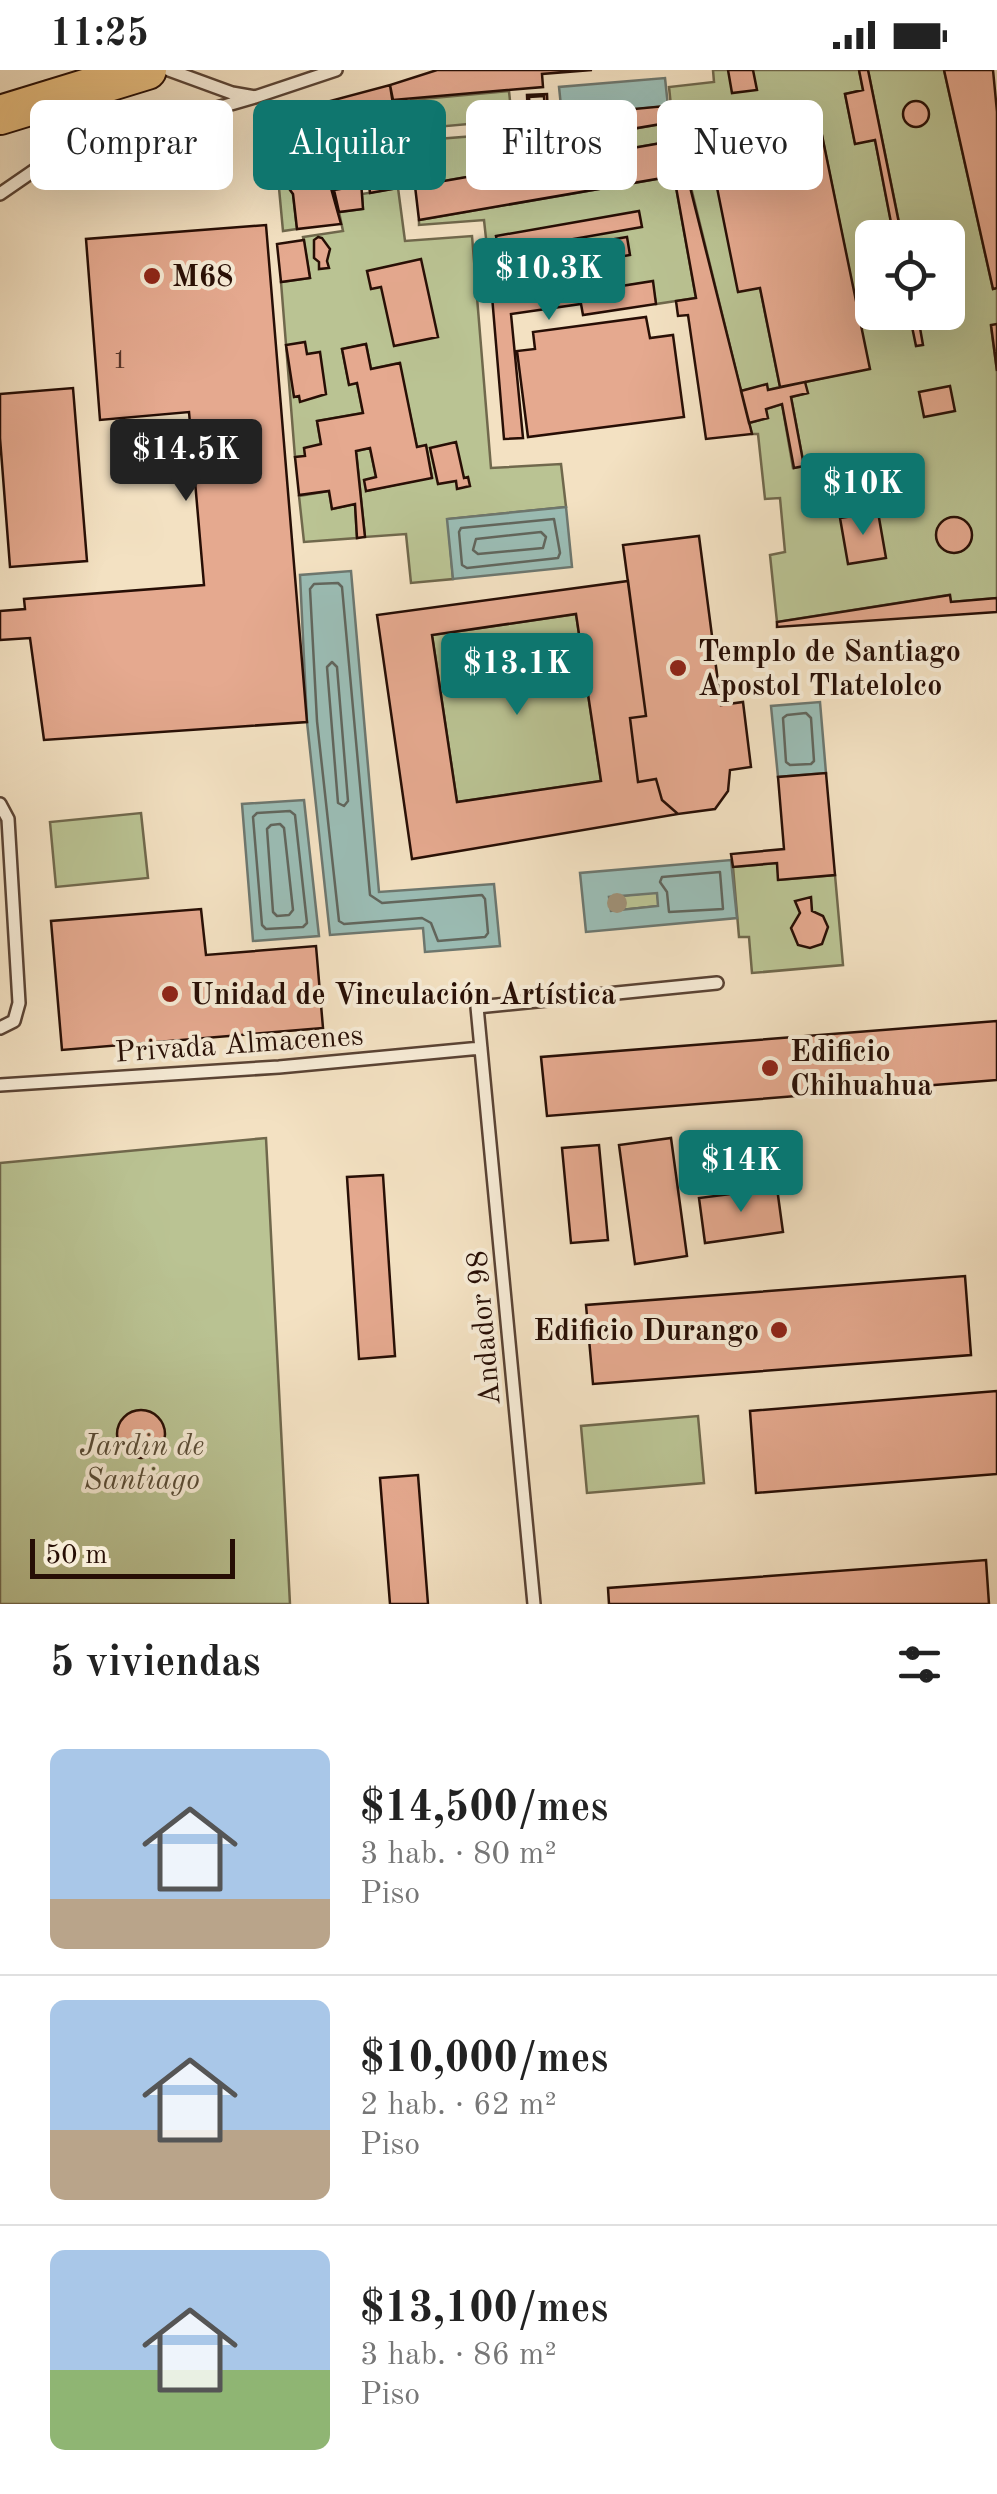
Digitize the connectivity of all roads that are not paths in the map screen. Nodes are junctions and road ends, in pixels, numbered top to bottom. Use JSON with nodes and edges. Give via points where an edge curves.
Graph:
{"nodes":[{"id":1,"x":148,"y":70,"type":"edge"},
{"id":2,"x":169,"y":70,"type":"edge"},
{"id":3,"x":336,"y":70,"type":"edge"},
{"id":4,"x":255,"y":96,"type":"junction"},
{"id":5,"x":0,"y":115,"type":"edge"},
{"id":6,"x":0,"y":194,"type":"edge"},
{"id":7,"x":0,"y":804,"type":"edge"},
{"id":8,"x":717,"y":983,"type":"dead end"},
{"id":9,"x":0,"y":1028,"type":"edge"},
{"id":10,"x":481,"y":1048,"type":"junction"},
{"id":11,"x":0,"y":1085,"type":"edge"},
{"id":12,"x":534,"y":1604,"type":"edge"}],
"edges":[{"from":1,"to":5,"type":"main road"},
{"from":2,"to":4,"type":"lane"},
{"from":3,"to":4,"type":"lane"},
{"from":4,"to":6,"type":"lane","via":[[58,154]]},
{"from":7,"to":9,"type":"lane","via":[[8,819],[20,1003],[14,1022]]},
{"from":8,"to":10,"type":"lane","name":"Andador 98","via":[[477,1006]]},
{"from":10,"to":11,"type":"lane","name":"Privada Almacenes"},
{"from":10,"to":12,"type":"lane","name":"Andador 98"}]}
